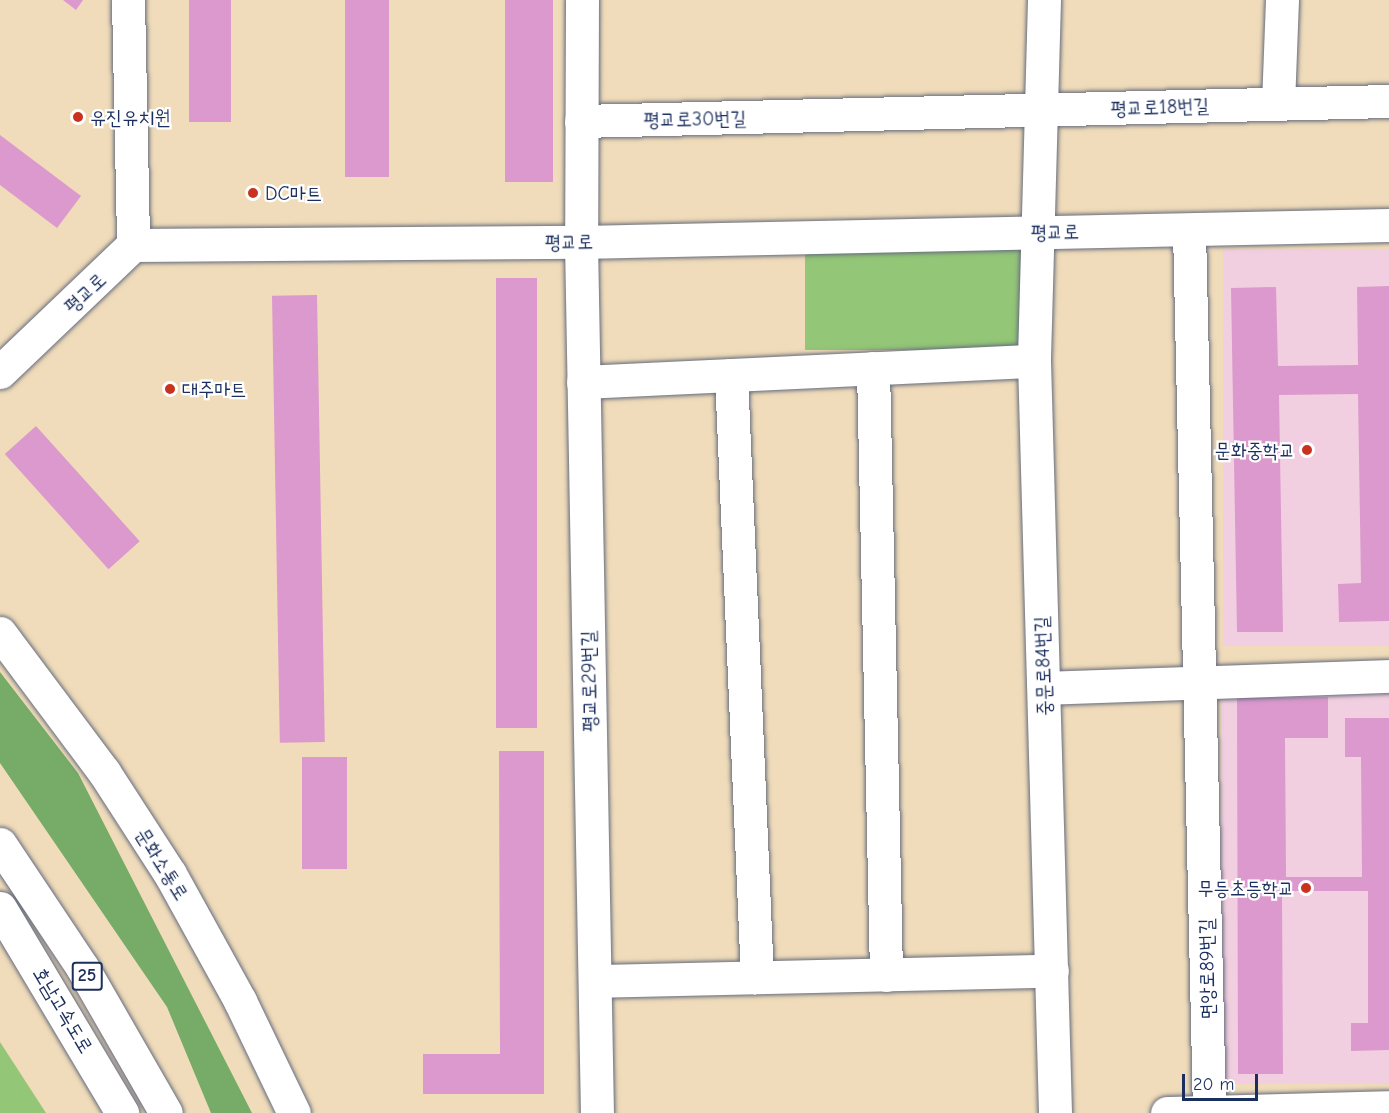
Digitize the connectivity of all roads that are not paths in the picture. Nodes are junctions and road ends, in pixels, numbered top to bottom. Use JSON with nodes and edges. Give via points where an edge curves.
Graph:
{"nodes":[{"id":1,"x":128,"y":0,"type":"edge"},
{"id":2,"x":582,"y":0,"type":"edge"},
{"id":3,"x":1044,"y":0,"type":"edge"},
{"id":4,"x":1282,"y":0,"type":"edge"},
{"id":5,"x":1389,"y":101,"type":"edge"},
{"id":6,"x":1278,"y":104,"type":"junction"},
{"id":7,"x":1041,"y":111,"type":"junction"},
{"id":8,"x":810,"y":116,"type":"joint"},
{"id":9,"x":581,"y":121,"type":"junction"},
{"id":10,"x":1389,"y":225,"type":"edge"},
{"id":11,"x":1188,"y":231,"type":"junction"},
{"id":12,"x":1036,"y":232,"type":"junction"},
{"id":13,"x":581,"y":242,"type":"junction"},
{"id":14,"x":133,"y":245,"type":"junction"},
{"id":15,"x":1034,"y":362,"type":"junction"},
{"id":16,"x":873,"y":368,"type":"junction"},
{"id":17,"x":0,"y":372,"type":"edge"},
{"id":18,"x":731,"y":375,"type":"junction"},
{"id":19,"x":583,"y":382,"type":"junction"},
{"id":20,"x":0,"y":633,"type":"edge"},
{"id":21,"x":1389,"y":676,"type":"edge"},
{"id":22,"x":1202,"y":683,"type":"junction"},
{"id":23,"x":1044,"y":688,"type":"junction"},
{"id":24,"x":0,"y":844,"type":"edge"},
{"id":25,"x":0,"y":908,"type":"edge"},
{"id":26,"x":1052,"y":971,"type":"junction"},
{"id":27,"x":886,"y":975,"type":"junction"},
{"id":28,"x":757,"y":977,"type":"junction"},
{"id":29,"x":595,"y":981,"type":"junction"},
{"id":30,"x":1389,"y":1107,"type":"edge"},
{"id":31,"x":1209,"y":1112,"type":"edge"},
{"id":32,"x":122,"y":1113,"type":"edge"},
{"id":33,"x":166,"y":1113,"type":"edge"},
{"id":34,"x":294,"y":1113,"type":"edge"},
{"id":35,"x":597,"y":1113,"type":"edge"},
{"id":36,"x":1055,"y":1113,"type":"edge"},
{"id":37,"x":1167,"y":1113,"type":"edge"}],
"edges":[{"from":1,"to":14,"type":"main road"},
{"from":2,"to":9,"type":"main road"},
{"from":3,"to":7,"type":"main road"},
{"from":4,"to":6,"type":"main road"},
{"from":5,"to":6,"type":"main road","name":"평교로18번길"},
{"from":6,"to":7,"type":"main road","name":"평교로18번길"},
{"from":7,"to":8,"type":"main road","name":"평교로18번길"},
{"from":7,"to":12,"type":"main road"},
{"from":8,"to":9,"type":"main road","name":"평교로30번길"},
{"from":9,"to":13,"type":"main road"},
{"from":10,"to":11,"type":"main road","name":"평교로"},
{"from":11,"to":12,"type":"main road","name":"평교로"},
{"from":11,"to":22,"type":"main road"},
{"from":12,"to":13,"type":"main road","name":"평교로"},
{"from":12,"to":15,"type":"main road","name":"중문로84번길"},
{"from":13,"to":14,"type":"main road","name":"평교로"},
{"from":13,"to":19,"type":"main road","name":"평교로29번길"},
{"from":14,"to":17,"type":"main road","name":"평교로"},
{"from":15,"to":16,"type":"main road"},
{"from":15,"to":23,"type":"main road","name":"중문로84번길"},
{"from":16,"to":18,"type":"main road"},
{"from":16,"to":27,"type":"main road"},
{"from":18,"to":19,"type":"main road"},
{"from":18,"to":28,"type":"main road"},
{"from":19,"to":29,"type":"main road","name":"평교로29번길"},
{"from":20,"to":34,"type":"main road","name":"문화소통로","via":[[104,772],[170,874],[240,1001]]},
{"from":21,"to":22,"type":"main road"},
{"from":22,"to":23,"type":"main road"},
{"from":22,"to":31,"type":"main road","name":"면앙로89번길"},
{"from":23,"to":26,"type":"main road","name":"중문로84번길"},
{"from":24,"to":33,"type":"main road","name":"호남고속도로","number":"25","via":[[82,967]]},
{"from":25,"to":32,"type":"main road","name":"호남고속도로","number":"25"},
{"from":26,"to":27,"type":"main road"},
{"from":26,"to":36,"type":"main road","name":"중문로84번길"},
{"from":27,"to":28,"type":"main road"},
{"from":28,"to":29,"type":"main road"},
{"from":29,"to":35,"type":"main road","name":"평교로29번길"},
{"from":30,"to":31,"type":"main road"},
{"from":31,"to":37,"type":"main road"}]}
